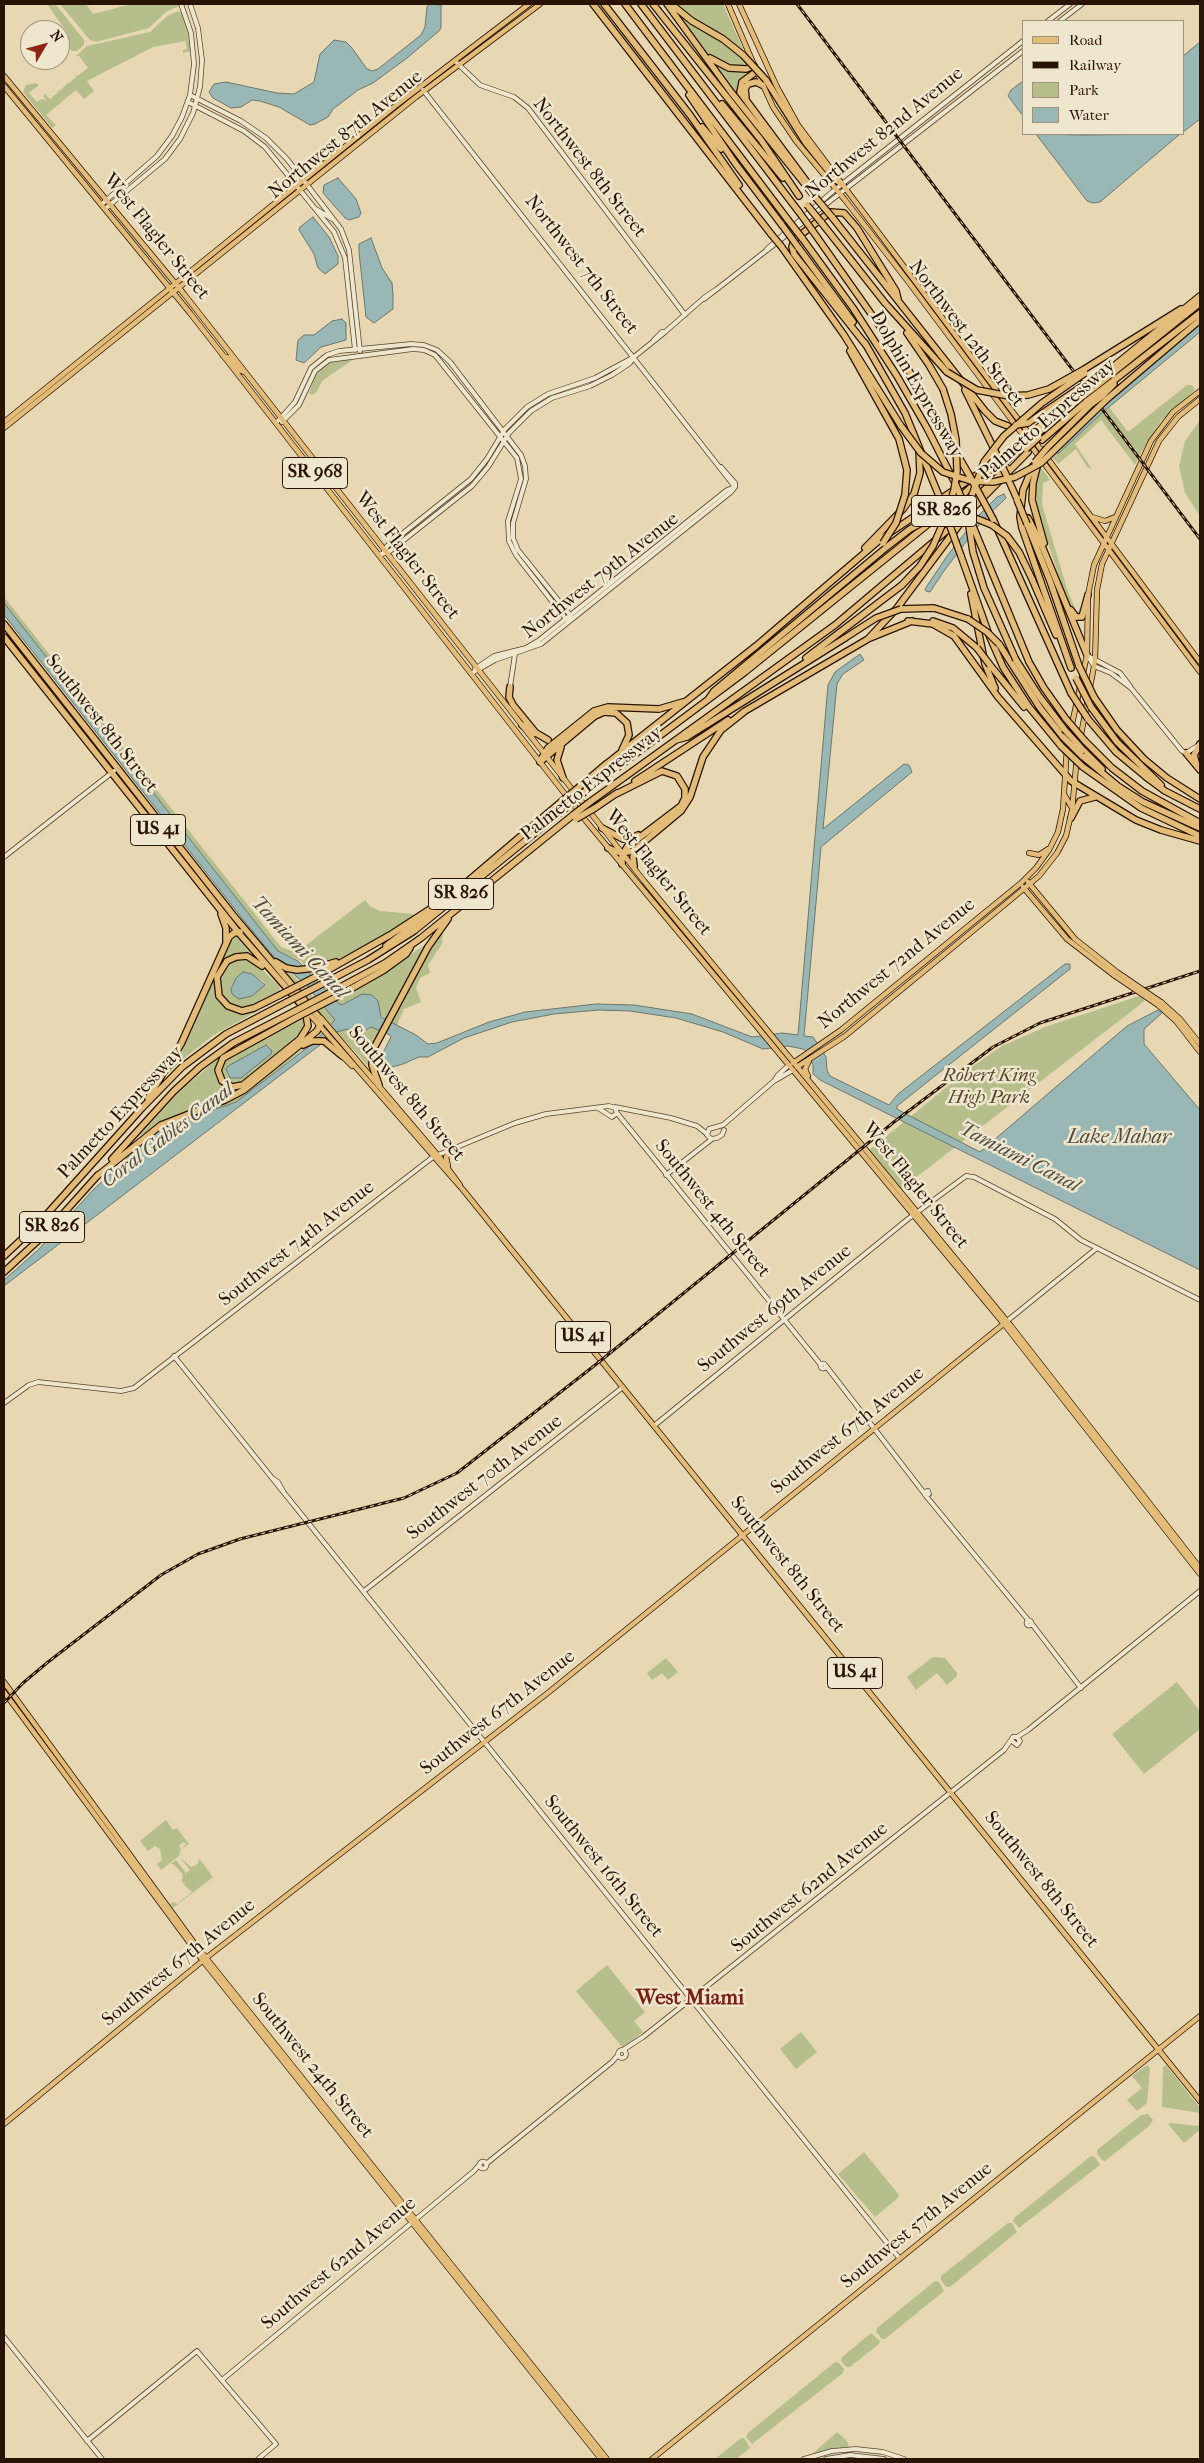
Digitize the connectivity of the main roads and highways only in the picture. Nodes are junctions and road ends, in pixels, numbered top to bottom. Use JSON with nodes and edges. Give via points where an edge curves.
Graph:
{"nodes":[{"id":1,"x":529,"y":4,"type":"edge"},
{"id":2,"x":540,"y":4,"type":"edge"},
{"id":3,"x":593,"y":4,"type":"edge"},
{"id":4,"x":604,"y":4,"type":"edge"},
{"id":5,"x":625,"y":4,"type":"edge"},
{"id":6,"x":641,"y":4,"type":"edge"},
{"id":7,"x":653,"y":4,"type":"edge"},
{"id":8,"x":669,"y":4,"type":"edge"},
{"id":9,"x":728,"y":4,"type":"edge"},
{"id":10,"x":739,"y":4,"type":"edge"},
{"id":11,"x":678,"y":36,"type":"junction"},
{"id":12,"x":699,"y":48,"type":"junction"},
{"id":13,"x":686,"y":63,"type":"junction"},
{"id":14,"x":674,"y":69,"type":"junction"},
{"id":15,"x":755,"y":69,"type":"junction"},
{"id":16,"x":4,"y":76,"type":"edge"},
{"id":17,"x":764,"y":82,"type":"junction"},
{"id":18,"x":4,"y":86,"type":"edge"},
{"id":19,"x":745,"y":100,"type":"junction"},
{"id":20,"x":744,"y":108,"type":"junction"},
{"id":21,"x":690,"y":115,"type":"junction"},
{"id":22,"x":338,"y":151,"type":"junction"},
{"id":23,"x":342,"y":156,"type":"junction"},
{"id":24,"x":734,"y":163,"type":"junction"},
{"id":25,"x":844,"y":187,"type":"junction"},
{"id":26,"x":799,"y":196,"type":"junction"},
{"id":27,"x":816,"y":198,"type":"junction"},
{"id":28,"x":753,"y":209,"type":"junction"},
{"id":29,"x":177,"y":286,"type":"junction"},
{"id":30,"x":172,"y":291,"type":"junction"},
{"id":31,"x":1200,"y":296,"type":"edge"},
{"id":32,"x":898,"y":300,"type":"junction"},
{"id":33,"x":885,"y":303,"type":"junction"},
{"id":34,"x":1200,"y":305,"type":"edge"},
{"id":35,"x":1187,"y":307,"type":"junction"},
{"id":36,"x":1200,"y":313,"type":"edge"},
{"id":37,"x":832,"y":318,"type":"junction"},
{"id":38,"x":1200,"y":320,"type":"edge"},
{"id":39,"x":866,"y":345,"type":"junction"},
{"id":40,"x":224,"y":356,"type":"junction"},
{"id":41,"x":954,"y":371,"type":"junction"},
{"id":42,"x":1084,"y":372,"type":"junction"},
{"id":43,"x":245,"y":373,"type":"junction"},
{"id":44,"x":1098,"y":388,"type":"junction"},
{"id":45,"x":1200,"y":391,"type":"edge"},
{"id":46,"x":42,"y":392,"type":"junction"},
{"id":47,"x":50,"y":392,"type":"junction"},
{"id":48,"x":1084,"y":397,"type":"junction"},
{"id":49,"x":1200,"y":399,"type":"edge"},
{"id":50,"x":40,"y":400,"type":"junction"},
{"id":51,"x":4,"y":422,"type":"edge"},
{"id":52,"x":4,"y":428,"type":"edge"},
{"id":53,"x":1038,"y":436,"type":"junction"},
{"id":54,"x":918,"y":440,"type":"junction"},
{"id":55,"x":1025,"y":447,"type":"junction"},
{"id":56,"x":1036,"y":462,"type":"junction"},
{"id":57,"x":996,"y":465,"type":"junction"},
{"id":58,"x":1142,"y":473,"type":"junction"},
{"id":59,"x":1131,"y":482,"type":"junction"},
{"id":60,"x":322,"y":483,"type":"junction"},
{"id":61,"x":332,"y":484,"type":"junction"},
{"id":62,"x":328,"y":490,"type":"junction"},
{"id":63,"x":338,"y":492,"type":"junction"},
{"id":64,"x":970,"y":511,"type":"junction"},
{"id":65,"x":1116,"y":516,"type":"junction"},
{"id":66,"x":1091,"y":517,"type":"junction"},
{"id":67,"x":1027,"y":521,"type":"junction"},
{"id":68,"x":1105,"y":539,"type":"junction"},
{"id":69,"x":1111,"y":543,"type":"junction"},
{"id":70,"x":886,"y":544,"type":"junction"},
{"id":71,"x":1108,"y":548,"type":"junction"},
{"id":72,"x":926,"y":549,"type":"junction"},
{"id":73,"x":890,"y":556,"type":"junction"},
{"id":74,"x":1051,"y":567,"type":"junction"},
{"id":75,"x":841,"y":573,"type":"junction"},
{"id":76,"x":971,"y":584,"type":"junction"},
{"id":77,"x":1088,"y":595,"type":"junction"},
{"id":78,"x":816,"y":600,"type":"junction"},
{"id":79,"x":1066,"y":604,"type":"junction"},
{"id":80,"x":1166,"y":616,"type":"junction"},
{"id":81,"x":1161,"y":620,"type":"junction"},
{"id":82,"x":908,"y":621,"type":"junction"},
{"id":83,"x":4,"y":624,"type":"edge"},
{"id":84,"x":843,"y":635,"type":"junction"},
{"id":85,"x":4,"y":637,"type":"edge"},
{"id":86,"x":867,"y":639,"type":"junction"},
{"id":87,"x":1087,"y":655,"type":"junction"},
{"id":88,"x":1200,"y":662,"type":"edge"},
{"id":89,"x":1071,"y":668,"type":"junction"},
{"id":90,"x":1200,"y":672,"type":"edge"},
{"id":91,"x":510,"y":687,"type":"road end"},
{"id":92,"x":691,"y":697,"type":"junction"},
{"id":93,"x":56,"y":702,"type":"junction"},
{"id":94,"x":706,"y":702,"type":"junction"},
{"id":95,"x":745,"y":711,"type":"junction"},
{"id":96,"x":1011,"y":712,"type":"junction"},
{"id":97,"x":522,"y":724,"type":"junction"},
{"id":98,"x":91,"y":735,"type":"junction"},
{"id":99,"x":563,"y":736,"type":"junction"},
{"id":100,"x":548,"y":740,"type":"junction"},
{"id":101,"x":670,"y":742,"type":"junction"},
{"id":102,"x":563,"y":744,"type":"junction"},
{"id":103,"x":1200,"y":744,"type":"edge"},
{"id":104,"x":1061,"y":746,"type":"junction"},
{"id":105,"x":1082,"y":753,"type":"junction"},
{"id":106,"x":1186,"y":753,"type":"road end"},
{"id":107,"x":545,"y":755,"type":"junction"},
{"id":108,"x":101,"y":758,"type":"junction"},
{"id":109,"x":110,"y":759,"type":"junction"},
{"id":110,"x":540,"y":762,"type":"junction"},
{"id":111,"x":604,"y":766,"type":"junction"},
{"id":112,"x":1198,"y":768,"type":"edge"},
{"id":113,"x":115,"y":770,"type":"junction"},
{"id":114,"x":1065,"y":776,"type":"junction"},
{"id":115,"x":563,"y":778,"type":"junction"},
{"id":116,"x":1074,"y":784,"type":"junction"},
{"id":117,"x":1165,"y":791,"type":"junction"},
{"id":118,"x":1064,"y":794,"type":"junction"},
{"id":119,"x":614,"y":795,"type":"junction"},
{"id":120,"x":1096,"y":797,"type":"junction"},
{"id":121,"x":1200,"y":799,"type":"edge"},
{"id":122,"x":1200,"y":809,"type":"edge"},
{"id":123,"x":1072,"y":810,"type":"junction"},
{"id":124,"x":575,"y":817,"type":"junction"},
{"id":125,"x":1071,"y":818,"type":"junction"},
{"id":126,"x":1200,"y":823,"type":"edge"},
{"id":127,"x":602,"y":828,"type":"junction"},
{"id":128,"x":1200,"y":828,"type":"edge"},
{"id":129,"x":647,"y":831,"type":"junction"},
{"id":130,"x":1200,"y":836,"type":"edge"},
{"id":131,"x":1200,"y":841,"type":"edge"},
{"id":132,"x":1051,"y":847,"type":"junction"},
{"id":133,"x":608,"y":848,"type":"junction"},
{"id":134,"x":637,"y":848,"type":"junction"},
{"id":135,"x":624,"y":853,"type":"junction"},
{"id":136,"x":1029,"y":853,"type":"dead end"},
{"id":137,"x":1041,"y":863,"type":"junction"},
{"id":138,"x":622,"y":864,"type":"junction"},
{"id":139,"x":1049,"y":865,"type":"junction"},
{"id":140,"x":634,"y":866,"type":"junction"},
{"id":141,"x":630,"y":874,"type":"junction"},
{"id":142,"x":641,"y":877,"type":"junction"},
{"id":143,"x":1026,"y":879,"type":"junction"},
{"id":144,"x":464,"y":884,"type":"junction"},
{"id":145,"x":1020,"y":884,"type":"junction"},
{"id":146,"x":1030,"y":885,"type":"junction"},
{"id":147,"x":203,"y":888,"type":"junction"},
{"id":148,"x":1025,"y":889,"type":"junction"},
{"id":149,"x":214,"y":890,"type":"junction"},
{"id":150,"x":657,"y":906,"type":"junction"},
{"id":151,"x":218,"y":907,"type":"junction"},
{"id":152,"x":666,"y":907,"type":"junction"},
{"id":153,"x":450,"y":916,"type":"junction"},
{"id":154,"x":981,"y":916,"type":"junction"},
{"id":155,"x":985,"y":921,"type":"junction"},
{"id":156,"x":238,"y":932,"type":"junction"},
{"id":157,"x":252,"y":937,"type":"junction"},
{"id":158,"x":951,"y":940,"type":"junction"},
{"id":159,"x":226,"y":943,"type":"junction"},
{"id":160,"x":955,"y":946,"type":"junction"},
{"id":161,"x":265,"y":953,"type":"junction"},
{"id":162,"x":354,"y":955,"type":"junction"},
{"id":163,"x":368,"y":960,"type":"junction"},
{"id":164,"x":921,"y":965,"type":"junction"},
{"id":165,"x":926,"y":970,"type":"junction"},
{"id":166,"x":273,"y":974,"type":"junction"},
{"id":167,"x":1116,"y":974,"type":"junction"},
{"id":168,"x":891,"y":990,"type":"junction"},
{"id":169,"x":730,"y":994,"type":"junction"},
{"id":170,"x":895,"y":995,"type":"junction"},
{"id":171,"x":740,"y":996,"type":"junction"},
{"id":172,"x":1160,"y":1004,"type":"junction"},
{"id":173,"x":305,"y":1009,"type":"junction"},
{"id":174,"x":297,"y":1013,"type":"junction"},
{"id":175,"x":861,"y":1014,"type":"junction"},
{"id":176,"x":320,"y":1017,"type":"junction"},
{"id":177,"x":865,"y":1019,"type":"junction"},
{"id":178,"x":322,"y":1028,"type":"junction"},
{"id":179,"x":841,"y":1030,"type":"junction"},
{"id":180,"x":845,"y":1036,"type":"junction"},
{"id":181,"x":332,"y":1039,"type":"junction"},
{"id":182,"x":1200,"y":1044,"type":"edge"},
{"id":183,"x":294,"y":1049,"type":"junction"},
{"id":184,"x":1200,"y":1052,"type":"edge"},
{"id":185,"x":342,"y":1056,"type":"joint"},
{"id":186,"x":810,"y":1059,"type":"junction"},
{"id":187,"x":362,"y":1065,"type":"junction"},
{"id":188,"x":789,"y":1065,"type":"joint"},
{"id":189,"x":795,"y":1066,"type":"junction"},
{"id":190,"x":367,"y":1079,"type":"junction"},
{"id":191,"x":809,"y":1080,"type":"junction"},
{"id":192,"x":379,"y":1085,"type":"junction"},
{"id":193,"x":389,"y":1105,"type":"junction"},
{"id":194,"x":397,"y":1107,"type":"junction"},
{"id":195,"x":142,"y":1108,"type":"junction"},
{"id":196,"x":453,"y":1148,"type":"road end"},
{"id":197,"x":435,"y":1156,"type":"junction"},
{"id":198,"x":448,"y":1167,"type":"junction"},
{"id":199,"x":881,"y":1172,"type":"junction"},
{"id":200,"x":96,"y":1178,"type":"junction"},
{"id":201,"x":462,"y":1188,"type":"junction"},
{"id":202,"x":4,"y":1256,"type":"edge"},
{"id":203,"x":4,"y":1272,"type":"edge"},
{"id":204,"x":1006,"y":1323,"type":"junction"},
{"id":205,"x":744,"y":1535,"type":"junction"},
{"id":206,"x":1200,"y":1568,"type":"edge"},
{"id":207,"x":1200,"y":1574,"type":"edge"},
{"id":208,"x":4,"y":1682,"type":"edge"},
{"id":209,"x":4,"y":1695,"type":"edge"},
{"id":210,"x":179,"y":1927,"type":"junction"},
{"id":211,"x":204,"y":1960,"type":"junction"},
{"id":212,"x":1200,"y":2016,"type":"edge"},
{"id":213,"x":1158,"y":2050,"type":"junction"},
{"id":214,"x":1200,"y":2101,"type":"edge"},
{"id":215,"x":4,"y":2124,"type":"edge"},
{"id":216,"x":413,"y":2220,"type":"junction"},
{"id":217,"x":601,"y":2459,"type":"edge"},
{"id":218,"x":607,"y":2459,"type":"edge"},
{"id":219,"x":652,"y":2459,"type":"edge"}],
"edges":[{"from":1,"to":22,"type":"main road","name":"Northwest 87th Avenue"},
{"from":2,"to":23,"type":"main road","name":"Northwest 87th Avenue"},
{"from":3,"to":28,"type":"highway"},
{"from":4,"to":21,"type":"highway"},
{"from":5,"to":14,"type":"highway","name":"Dolphin Expressway"},
{"from":6,"to":13,"type":"highway","name":"Dolphin Expressway"},
{"from":7,"to":11,"type":"highway"},
{"from":8,"to":12,"type":"highway"},
{"from":8,"to":17,"type":"highway","bridge":true,"via":[[730,44]]},
{"from":9,"to":15,"type":"main road","name":"Northwest 12th Street"},
{"from":10,"to":25,"type":"main road","name":"Northwest 12th Street","via":[[786,103]]},
{"from":11,"to":20,"type":"highway"},
{"from":11,"to":26,"type":"highway","via":[[755,132]]},
{"from":12,"to":15,"type":"highway","via":[[723,67]]},
{"from":12,"to":20,"type":"highway"},
{"from":13,"to":26,"type":"highway"},
{"from":13,"to":117,"type":"highway","name":"Dolphin Expressway","bridge":true,"via":[[812,230],[894,346],[993,519],[1071,693],[1088,719],[1130,765]]},
{"from":14,"to":24,"type":"highway"},
{"from":14,"to":126,"type":"highway","name":"Dolphin Expressway","bridge":true,"via":[[802,238],[893,368],[955,483],[1044,688],[1084,741],[1112,768],[1169,808]]},
{"from":15,"to":17,"type":"main road","name":"Northwest 12th Street"},
{"from":15,"to":19,"type":"highway","via":[[740,87]]},
{"from":16,"to":29,"type":"main road","name":"West Flagler Street"},
{"from":17,"to":19,"type":"highway","via":[[748,84],[744,89]]},
{"from":17,"to":25,"type":"highway","via":[[806,143]]},
{"from":17,"to":68,"type":"main road","name":"Northwest 12th Street","via":[[793,137]]},
{"from":18,"to":30,"type":"main road","name":"West Flagler Street"},
{"from":19,"to":27,"type":"highway","via":[[800,171]]},
{"from":20,"to":27,"type":"highway"},
{"from":21,"to":24,"type":"highway"},
{"from":21,"to":28,"type":"highway"},
{"from":22,"to":23,"type":"main road"},
{"from":22,"to":29,"type":"main road","name":"Northwest 87th Avenue"},
{"from":23,"to":29,"type":"main road","name":"Northwest 87th Avenue"},
{"from":24,"to":39,"type":"highway","bridge":true,"via":[[844,310]]},
{"from":25,"to":66,"type":"main road","name":"Northwest 12th Street"},
{"from":26,"to":33,"type":"highway","bridge":true},
{"from":27,"to":32,"type":"highway","bridge":true},
{"from":28,"to":37,"type":"highway","bridge":true},
{"from":29,"to":30,"type":"main road","name":"Northwest 87th Avenue"},
{"from":29,"to":43,"type":"main road","name":"West Flagler Street","number":"SR 968"},
{"from":30,"to":40,"type":"main road","name":"West Flagler Street","number":"SR 968"},
{"from":30,"to":46,"type":"main road"},
{"from":30,"to":47,"type":"main road"},
{"from":31,"to":35,"type":"highway","name":"Palmetto Expressway","number":"SR 826"},
{"from":32,"to":39,"type":"highway","via":[[896,290],[844,213],[830,212],[794,240],[794,254]]},
{"from":32,"to":41,"type":"highway"},
{"from":33,"to":42,"type":"highway","bridge":true,"via":[[947,372],[977,390],[1009,396],[1028,395]]},
{"from":33,"to":84,"type":"highway","bridge":true,"via":[[943,390],[952,414],[957,471],[948,514],[920,566]]},
{"from":34,"to":44,"type":"highway"},
{"from":35,"to":42,"type":"highway"},
{"from":35,"to":44,"type":"highway","name":"Palmetto Expressway","number":"SR 826"},
{"from":36,"to":44,"type":"highway","name":"Palmetto Expressway","number":"SR 826","via":[[1120,376]]},
{"from":37,"to":44,"type":"highway","bridge":true,"via":[[921,454],[944,472],[971,481],[993,482],[1024,473],[1041,463]]},
{"from":37,"to":70,"type":"highway","bridge":true,"via":[[899,439],[907,470],[905,495]]},
{"from":38,"to":44,"type":"highway"},
{"from":39,"to":54,"type":"highway"},
{"from":40,"to":43,"type":"main road"},
{"from":40,"to":60,"type":"main road","name":"West Flagler Street","number":"SR 968"},
{"from":41,"to":48,"type":"highway","bridge":true,"via":[[988,415],[1008,426],[1028,422]]},
{"from":41,"to":67,"type":"highway","bridge":true,"via":[[974,405]]},
{"from":42,"to":105,"type":"highway","bridge":true,"via":[[1004,436],[984,462],[972,495],[969,526],[984,588],[1016,660]]},
{"from":43,"to":61,"type":"main road","name":"West Flagler Street","number":"SR 968"},
{"from":44,"to":48,"type":"highway","name":"Palmetto Expressway","number":"SR 826","bridge":true},
{"from":44,"to":48,"type":"highway","bridge":true},
{"from":45,"to":59,"type":"main road","name":"Northwest 72nd Avenue","via":[[1158,429]]},
{"from":46,"to":47,"type":"main road"},
{"from":46,"to":50,"type":"main road"},
{"from":46,"to":51,"type":"main road"},
{"from":47,"to":50,"type":"main road"},
{"from":48,"to":53,"type":"highway","name":"Palmetto Expressway","number":"SR 826"},
{"from":48,"to":53,"type":"highway","name":"Palmetto Expressway","number":"SR 826"},
{"from":48,"to":56,"type":"highway","bridge":true},
{"from":49,"to":58,"type":"main road","name":"Northwest 72nd Avenue","via":[[1168,428]]},
{"from":50,"to":52,"type":"main road"},
{"from":53,"to":55,"type":"highway","name":"Palmetto Expressway","number":"SR 826","bridge":true},
{"from":53,"to":55,"type":"highway","name":"Palmetto Expressway","number":"SR 826"},
{"from":54,"to":75,"type":"highway","via":[[920,473],[911,498]]},
{"from":54,"to":76,"type":"highway","bridge":true},
{"from":55,"to":57,"type":"highway","name":"Palmetto Expressway","number":"SR 826"},
{"from":55,"to":64,"type":"highway","name":"Palmetto Expressway","number":"SR 826"},
{"from":55,"to":72,"type":"highway"},
{"from":55,"to":73,"type":"highway","via":[[912,542]]},
{"from":56,"to":74,"type":"highway","via":[[1032,500]]},
{"from":56,"to":89,"type":"highway","via":[[1023,490],[1020,517]]},
{"from":57,"to":73,"type":"highway","name":"Palmetto Expressway","number":"SR 826"},
{"from":57,"to":75,"type":"highway","via":[[986,468],[898,526]]},
{"from":58,"to":59,"type":"main road"},
{"from":58,"to":69,"type":"main road","name":"Northwest 72nd Avenue"},
{"from":59,"to":65,"type":"main road","name":"Northwest 72nd Avenue"},
{"from":60,"to":61,"type":"main road"},
{"from":60,"to":62,"type":"main road","name":"West Flagler Street","number":"SR 968"},
{"from":61,"to":63,"type":"main road","name":"West Flagler Street","number":"SR 968"},
{"from":62,"to":63,"type":"main road"},
{"from":62,"to":110,"type":"main road","name":"West Flagler Street","number":"SR 968"},
{"from":63,"to":97,"type":"main road","name":"West Flagler Street","number":"SR 968"},
{"from":64,"to":72,"type":"highway","name":"Palmetto Expressway","number":"SR 826"},
{"from":64,"to":86,"type":"highway","via":[[897,608]]},
{"from":65,"to":66,"type":"main road","via":[[1105,521]]},
{"from":65,"to":68,"type":"main road","name":"Northwest 72nd Avenue"},
{"from":66,"to":68,"type":"main road","name":"Northwest 12th Street"},
{"from":67,"to":74,"type":"highway"},
{"from":67,"to":121,"type":"highway","bridge":true,"via":[[1079,666],[1094,697],[1110,722],[1140,756]]},
{"from":68,"to":69,"type":"main road","name":"Northwest 12th Street"},
{"from":68,"to":71,"type":"main road","name":"Northwest 12th Street"},
{"from":68,"to":77,"type":"main road","name":"Northwest 72nd Avenue","via":[[1094,565]]},
{"from":69,"to":71,"type":"main road","name":"Northwest 72nd Avenue"},
{"from":69,"to":80,"type":"main road","name":"Northwest 12th Street"},
{"from":70,"to":78,"type":"highway","via":[[830,593]]},
{"from":70,"to":89,"type":"highway","bridge":true,"via":[[928,519],[953,514],[970,516],[992,525],[1007,536],[1019,552]]},
{"from":71,"to":81,"type":"main road","name":"Northwest 12th Street"},
{"from":71,"to":116,"type":"main road","name":"Northwest 72nd Avenue","via":[[1100,569],[1094,664]]},
{"from":72,"to":101,"type":"highway","name":"Palmetto Expressway","number":"SR 826","via":[[835,625]]},
{"from":73,"to":94,"type":"highway","name":"Palmetto Expressway","number":"SR 826"},
{"from":74,"to":79,"type":"highway"},
{"from":75,"to":78,"type":"highway"},
{"from":76,"to":96,"type":"highway","via":[[987,670]]},
{"from":76,"to":104,"type":"highway","via":[[1003,667],[1028,707]]},
{"from":77,"to":79,"type":"highway","via":[[1082,616],[1076,617]]},
{"from":77,"to":87,"type":"main road","name":"Northwest 72nd Avenue"},
{"from":78,"to":92,"type":"highway"},
{"from":78,"to":94,"type":"highway","via":[[714,690]]},
{"from":79,"to":87,"type":"highway"},
{"from":80,"to":81,"type":"main road"},
{"from":80,"to":88,"type":"main road","name":"Northwest 12th Street"},
{"from":81,"to":90,"type":"main road","name":"Northwest 12th Street"},
{"from":82,"to":86,"type":"highway"},
{"from":82,"to":96,"type":"highway","via":[[933,624],[954,636]]},
{"from":82,"to":104,"type":"highway","bridge":true,"via":[[944,623],[962,633]]},
{"from":83,"to":98,"type":"highway","name":"Southwest 8th Street","number":"US 41"},
{"from":84,"to":101,"type":"highway","via":[[687,737]]},
{"from":84,"to":105,"type":"highway","bridge":true,"via":[[876,618],[901,610],[934,608],[968,618],[999,644],[1040,708],[1063,737]]},
{"from":85,"to":93,"type":"highway","name":"Southwest 8th Street","number":"US 41"},
{"from":86,"to":95,"type":"highway"},
{"from":87,"to":114,"type":"main road","name":"Northwest 72nd Avenue","via":[[1070,729]]},
{"from":89,"to":117,"type":"highway","bridge":true,"via":[[1091,707],[1117,742]]},
{"from":91,"to":100,"type":"highway","via":[[513,705],[538,734]]},
{"from":92,"to":99,"type":"highway","via":[[659,709],[602,708]]},
{"from":92,"to":111,"type":"highway"},
{"from":93,"to":98,"type":"highway","via":[[62,704]]},
{"from":93,"to":108,"type":"highway","name":"Southwest 8th Street","number":"US 41"},
{"from":94,"to":163,"type":"highway","name":"Palmetto Expressway","number":"SR 826","bridge":true,"via":[[583,793],[427,921]]},
{"from":95,"to":119,"type":"highway","via":[[712,729]]},
{"from":95,"to":134,"type":"highway","via":[[724,726],[710,743],[684,808]]},
{"from":96,"to":114,"type":"highway"},
{"from":97,"to":100,"type":"highway","via":[[539,738]]},
{"from":97,"to":107,"type":"main road","name":"West Flagler Street","number":"SR 968"},
{"from":98,"to":109,"type":"highway","name":"Southwest 8th Street","number":"US 41"},
{"from":99,"to":100,"type":"highway"},
{"from":99,"to":107,"type":"highway"},
{"from":101,"to":124,"type":"highway","name":"Palmetto Expressway","number":"SR 826","bridge":true},
{"from":102,"to":107,"type":"highway"},
{"from":102,"to":111,"type":"highway","via":[[600,714],[620,715],[629,727],[628,739],[623,749]]},
{"from":102,"to":115,"type":"highway","via":[[557,760]]},
{"from":103,"to":112,"type":"highway","via":[[1194,755]]},
{"from":104,"to":130,"type":"highway","bridge":true,"via":[[1083,767],[1135,804]]},
{"from":105,"to":128,"type":"highway","via":[[1162,812]]},
{"from":106,"to":112,"type":"highway"},
{"from":107,"to":110,"type":"highway"},
{"from":107,"to":115,"type":"main road","name":"West Flagler Street","number":"SR 968"},
{"from":108,"to":109,"type":"highway"},
{"from":108,"to":113,"type":"highway","name":"Southwest 8th Street","number":"US 41"},
{"from":109,"to":113,"type":"highway","name":"Southwest 8th Street","number":"US 41"},
{"from":110,"to":133,"type":"main road","name":"West Flagler Street","number":"SR 968"},
{"from":111,"to":144,"type":"highway","bridge":true},
{"from":113,"to":147,"type":"highway","name":"Southwest 8th Street","number":"US 41"},
{"from":113,"to":149,"type":"highway","name":"Southwest 8th Street","number":"US 41"},
{"from":114,"to":116,"type":"highway"},
{"from":114,"to":118,"type":"main road","name":"Northwest 72nd Avenue"},
{"from":115,"to":127,"type":"main road","name":"West Flagler Street","number":"SR 968"},
{"from":116,"to":120,"type":"highway"},
{"from":116,"to":123,"type":"main road","name":"Northwest 72nd Avenue"},
{"from":117,"to":122,"type":"highway","name":"Dolphin Expressway"},
{"from":118,"to":123,"type":"main road"},
{"from":118,"to":132,"type":"main road","name":"Northwest 72nd Avenue","via":[[1060,825]]},
{"from":119,"to":124,"type":"highway","bridge":true},
{"from":119,"to":129,"type":"highway","via":[[659,772],[670,772],[680,778],[685,789],[682,804]]},
{"from":120,"to":125,"type":"highway","via":[[1080,801]]},
{"from":120,"to":131,"type":"highway","via":[[1146,825]]},
{"from":123,"to":125,"type":"main road","name":"Northwest 72nd Avenue"},
{"from":124,"to":153,"type":"highway","name":"Palmetto Expressway","number":"SR 826","via":[[564,822]]},
{"from":125,"to":139,"type":"main road","name":"Northwest 72nd Avenue","via":[[1062,845]]},
{"from":127,"to":129,"type":"highway","via":[[625,840]]},
{"from":127,"to":135,"type":"main road","name":"West Flagler Street","number":"SR 968"},
{"from":129,"to":135,"type":"highway"},
{"from":132,"to":136,"type":"main road","via":[[1039,855]]},
{"from":132,"to":137,"type":"main road","name":"Northwest 72nd Avenue"},
{"from":133,"to":135,"type":"highway"},
{"from":133,"to":138,"type":"main road","name":"West Flagler Street","number":"SR 968"},
{"from":134,"to":135,"type":"highway"},
{"from":134,"to":140,"type":"highway"},
{"from":135,"to":138,"type":"highway"},
{"from":135,"to":140,"type":"main road","name":"West Flagler Street","number":"SR 968"},
{"from":137,"to":139,"type":"main road"},
{"from":137,"to":143,"type":"main road","name":"Northwest 72nd Avenue"},
{"from":138,"to":141,"type":"main road","name":"West Flagler Street","number":"SR 968"},
{"from":139,"to":146,"type":"main road","name":"Northwest 72nd Avenue"},
{"from":140,"to":142,"type":"main road","name":"West Flagler Street","number":"SR 968"},
{"from":141,"to":142,"type":"main road"},
{"from":141,"to":150,"type":"main road","name":"West Flagler Street","number":"SR 968"},
{"from":142,"to":152,"type":"main road","name":"West Flagler Street","number":"SR 968"},
{"from":143,"to":145,"type":"main road","name":"Northwest 72nd Avenue"},
{"from":143,"to":146,"type":"main road"},
{"from":144,"to":162,"type":"highway","via":[[402,928]]},
{"from":144,"to":163,"type":"highway"},
{"from":145,"to":148,"type":"main road"},
{"from":145,"to":154,"type":"main road","name":"Northwest 72nd Avenue"},
{"from":146,"to":148,"type":"main road","name":"Northwest 72nd Avenue"},
{"from":146,"to":167,"type":"main road","via":[[1075,939]]},
{"from":147,"to":149,"type":"highway"},
{"from":147,"to":151,"type":"highway","name":"Southwest 8th Street","number":"US 41"},
{"from":148,"to":155,"type":"main road","name":"Northwest 72nd Avenue"},
{"from":148,"to":167,"type":"main road","via":[[1067,939]]},
{"from":149,"to":157,"type":"highway","name":"Southwest 8th Street","number":"US 41"},
{"from":150,"to":152,"type":"main road"},
{"from":150,"to":169,"type":"main road","name":"West Flagler Street","number":"SR 968"},
{"from":151,"to":156,"type":"highway","name":"Southwest 8th Street","number":"US 41"},
{"from":151,"to":159,"type":"highway","via":[[225,924]]},
{"from":152,"to":171,"type":"main road","name":"West Flagler Street","number":"SR 968"},
{"from":153,"to":174,"type":"highway","name":"Palmetto Expressway","number":"SR 826","bridge":true,"via":[[395,962]]},
{"from":153,"to":192,"type":"highway","via":[[428,947],[373,1050],[371,1060]]},
{"from":154,"to":155,"type":"main road"},
{"from":154,"to":158,"type":"main road","name":"Northwest 72nd Avenue"},
{"from":155,"to":160,"type":"main road","name":"Northwest 72nd Avenue"},
{"from":156,"to":157,"type":"highway"},
{"from":156,"to":159,"type":"highway","via":[[231,935]]},
{"from":156,"to":166,"type":"highway","name":"Southwest 8th Street","number":"US 41"},
{"from":157,"to":161,"type":"highway","name":"Southwest 8th Street","number":"US 41"},
{"from":158,"to":160,"type":"main road"},
{"from":158,"to":164,"type":"main road","name":"Northwest 72nd Avenue"},
{"from":159,"to":195,"type":"highway","via":[[181,1044]]},
{"from":160,"to":165,"type":"main road","name":"Northwest 72nd Avenue"},
{"from":161,"to":162,"type":"highway","via":[[286,968],[315,968]]},
{"from":161,"to":176,"type":"highway","name":"Southwest 8th Street","number":"US 41"},
{"from":162,"to":166,"type":"highway","bridge":true,"via":[[254,1008],[242,1011],[225,1004],[217,990],[216,979],[220,970],[227,961],[236,957],[252,958]]},
{"from":163,"to":195,"type":"highway","name":"Palmetto Expressway","number":"SR 826","bridge":true,"via":[[207,1047]]},
{"from":164,"to":165,"type":"main road"},
{"from":164,"to":168,"type":"main road","name":"Northwest 72nd Avenue"},
{"from":165,"to":170,"type":"main road","name":"Northwest 72nd Avenue"},
{"from":166,"to":173,"type":"highway","name":"Southwest 8th Street","number":"US 41"},
{"from":167,"to":172,"type":"main road","bridge":true},
{"from":168,"to":170,"type":"main road"},
{"from":168,"to":175,"type":"main road","name":"Northwest 72nd Avenue"},
{"from":169,"to":171,"type":"main road"},
{"from":169,"to":188,"type":"main road","name":"West Flagler Street","number":"SR 968"},
{"from":170,"to":177,"type":"main road","name":"Northwest 72nd Avenue"},
{"from":171,"to":189,"type":"main road","name":"West Flagler Street","number":"SR 968"},
{"from":172,"to":182,"type":"main road","via":[[1180,1019]]},
{"from":172,"to":184,"type":"main road"},
{"from":173,"to":174,"type":"highway","via":[[308,1026],[300,1038],[243,1085],[232,1087],[222,1081],[218,1067],[223,1058]]},
{"from":173,"to":178,"type":"main road","name":"Southwest 8th Street","number":"US 41"},
{"from":174,"to":200,"type":"highway","name":"Palmetto Expressway","number":"SR 826","via":[[233,1043],[200,1067],[174,1091]]},
{"from":175,"to":177,"type":"main road"},
{"from":175,"to":179,"type":"main road","name":"Northwest 72nd Avenue"},
{"from":176,"to":178,"type":"highway"},
{"from":176,"to":181,"type":"main road","name":"Southwest 8th Street","number":"US 41","via":[[328,1026]]},
{"from":177,"to":180,"type":"main road","name":"Northwest 72nd Avenue"},
{"from":178,"to":181,"type":"main road","name":"Southwest 8th Street","number":"US 41"},
{"from":178,"to":183,"type":"highway"},
{"from":179,"to":180,"type":"main road"},
{"from":179,"to":189,"type":"main road","name":"Northwest 72nd Avenue","via":[[806,1054]]},
{"from":180,"to":186,"type":"main road","name":"Northwest 72nd Avenue"},
{"from":181,"to":183,"type":"highway","via":[[312,1041]]},
{"from":181,"to":185,"type":"highway"},
{"from":181,"to":187,"type":"main road","name":"Southwest 8th Street","number":"US 41"},
{"from":181,"to":190,"type":"main road","name":"Southwest 8th Street","number":"US 41"},
{"from":183,"to":200,"type":"highway","via":[[236,1095],[156,1128]]},
{"from":185,"to":190,"type":"main road"},
{"from":186,"to":189,"type":"main road","name":"Northwest 72nd Avenue"},
{"from":186,"to":191,"type":"main road","via":[[805,1068]]},
{"from":187,"to":190,"type":"main road"},
{"from":187,"to":192,"type":"main road","name":"Southwest 8th Street","number":"US 41"},
{"from":188,"to":189,"type":"main road","name":"Northwest 72nd Avenue"},
{"from":189,"to":191,"type":"main road","name":"West Flagler Street","number":"SR 968"},
{"from":189,"to":199,"type":"main road","name":"West Flagler Street","number":"SR 968"},
{"from":190,"to":193,"type":"main road","name":"Southwest 8th Street","number":"US 41"},
{"from":191,"to":199,"type":"main road","name":"West Flagler Street","number":"SR 968"},
{"from":192,"to":194,"type":"main road","name":"Southwest 8th Street","number":"US 41"},
{"from":193,"to":194,"type":"main road"},
{"from":193,"to":197,"type":"main road","name":"Southwest 8th Street","number":"US 41"},
{"from":194,"to":197,"type":"main road","name":"Southwest 8th Street","number":"US 41"},
{"from":195,"to":202,"type":"highway","name":"Palmetto Expressway","number":"SR 826","via":[[42,1220]]},
{"from":196,"to":198,"type":"main road","via":[[446,1157]]},
{"from":197,"to":198,"type":"main road","name":"Southwest 8th Street","number":"US 41"},
{"from":197,"to":201,"type":"main road","name":"Southwest 8th Street","number":"US 41"},
{"from":198,"to":201,"type":"main road","name":"Southwest 8th Street","number":"US 41"},
{"from":199,"to":204,"type":"main road","name":"West Flagler Street","number":"SR 968"},
{"from":200,"to":203,"type":"highway","name":"Palmetto Expressway","number":"SR 826","via":[[41,1238]]},
{"from":201,"to":205,"type":"main road","name":"Southwest 8th Street","number":"US 41"},
{"from":204,"to":205,"type":"main road","name":"Southwest 67th Avenue"},
{"from":204,"to":206,"type":"main road","name":"West Flagler Street","number":"SR 968"},
{"from":204,"to":207,"type":"main road","name":"West Flagler Street","number":"SR 968"},
{"from":205,"to":211,"type":"main road","name":"Southwest 67th Avenue"},
{"from":205,"to":213,"type":"main road","name":"Southwest 8th Street","number":"US 41"},
{"from":208,"to":210,"type":"main road","name":"Southwest 24th Street"},
{"from":209,"to":210,"type":"main road","name":"Southwest 24th Street"},
{"from":210,"to":211,"type":"main road","name":"Southwest 24th Street"},
{"from":211,"to":215,"type":"main road","name":"Southwest 67th Avenue"},
{"from":211,"to":216,"type":"main road","name":"Southwest 24th Street"},
{"from":212,"to":213,"type":"main road","name":"Southwest 57th Avenue"},
{"from":213,"to":214,"type":"main road","name":"Southwest 8th Street","number":"US 41"},
{"from":213,"to":219,"type":"main road","name":"Southwest 57th Avenue"},
{"from":216,"to":217,"type":"main road","name":"Southwest 24th Street"},
{"from":216,"to":218,"type":"main road","name":"Southwest 24th Street"}]}
